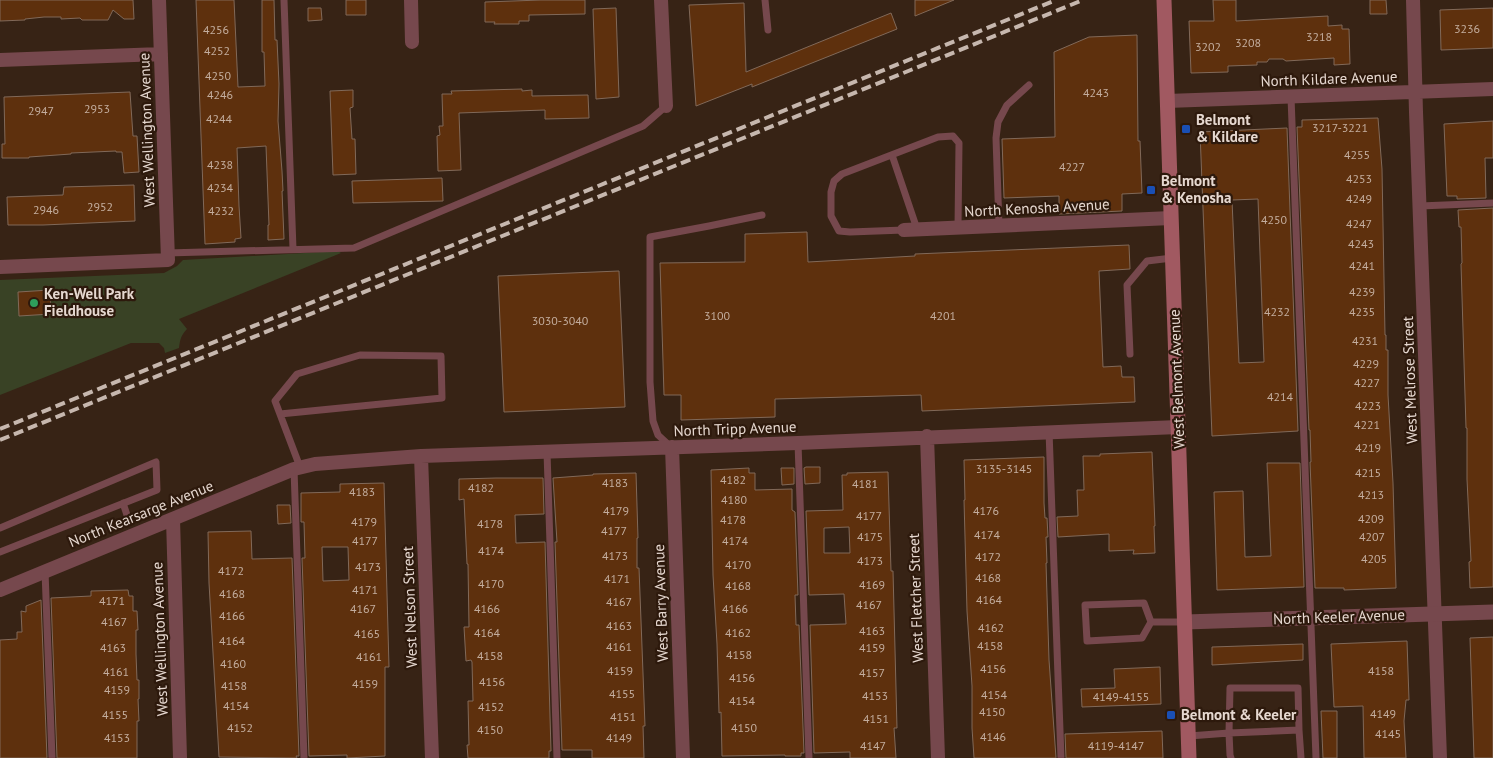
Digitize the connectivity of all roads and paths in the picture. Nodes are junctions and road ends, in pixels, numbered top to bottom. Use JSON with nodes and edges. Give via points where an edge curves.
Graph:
{"nodes":[{"id":1,"x":159,"y":0,"type":"edge"},
{"id":2,"x":284,"y":0,"type":"edge"},
{"id":3,"x":411,"y":0,"type":"edge"},
{"id":4,"x":662,"y":0,"type":"edge"},
{"id":5,"x":765,"y":0,"type":"edge"},
{"id":6,"x":1164,"y":0,"type":"edge"},
{"id":7,"x":1413,"y":0,"type":"edge"},
{"id":8,"x":768,"y":30,"type":"dead end"},
{"id":9,"x":412,"y":42,"type":"dead end"},
{"id":10,"x":161,"y":54,"type":"junction"},
{"id":11,"x":0,"y":60,"type":"edge"},
{"id":12,"x":1029,"y":85,"type":"dead end"},
{"id":13,"x":1493,"y":89,"type":"edge"},
{"id":14,"x":1415,"y":92,"type":"junction"},
{"id":15,"x":1291,"y":97,"type":"junction"},
{"id":16,"x":1167,"y":102,"type":"junction"},
{"id":17,"x":666,"y":106,"type":"joint"},
{"id":18,"x":892,"y":155,"type":"junction"},
{"id":19,"x":1493,"y":203,"type":"edge"},
{"id":20,"x":1420,"y":206,"type":"junction"},
{"id":21,"x":762,"y":215,"type":"dead end"},
{"id":22,"x":1171,"y":218,"type":"junction"},
{"id":23,"x":999,"y":226,"type":"junction"},
{"id":24,"x":958,"y":227,"type":"junction"},
{"id":25,"x":910,"y":229,"type":"junction"},
{"id":26,"x":294,"y":249,"type":"junction"},
{"id":27,"x":168,"y":256,"type":"junction"},
{"id":28,"x":1172,"y":258,"type":"junction"},
{"id":29,"x":0,"y":267,"type":"edge"},
{"id":30,"x":1130,"y":354,"type":"dead end"},
{"id":31,"x":280,"y":414,"type":"junction"},
{"id":32,"x":1178,"y":426,"type":"junction"},
{"id":33,"x":1049,"y":432,"type":"junction"},
{"id":34,"x":927,"y":436,"type":"junction"},
{"id":35,"x":798,"y":443,"type":"junction"},
{"id":36,"x":672,"y":447,"type":"junction"},
{"id":37,"x":547,"y":452,"type":"junction"},
{"id":38,"x":421,"y":456,"type":"junction"},
{"id":39,"x":297,"y":468,"type":"junction"},
{"id":40,"x":123,"y":503,"type":"junction"},
{"id":41,"x":128,"y":518,"type":"dead end"},
{"id":42,"x":173,"y":519,"type":"junction"},
{"id":43,"x":0,"y":528,"type":"edge"},
{"id":44,"x":0,"y":552,"type":"edge"},
{"id":45,"x":45,"y":571,"type":"junction"},
{"id":46,"x":0,"y":590,"type":"edge"},
{"id":47,"x":1493,"y":612,"type":"edge"},
{"id":48,"x":1434,"y":614,"type":"junction"},
{"id":49,"x":1311,"y":618,"type":"junction"},
{"id":50,"x":1151,"y":622,"type":"junction"},
{"id":51,"x":1185,"y":622,"type":"junction"},
{"id":52,"x":1299,"y":730,"type":"junction"},
{"id":53,"x":1229,"y":733,"type":"junction"},
{"id":54,"x":1189,"y":736,"type":"junction"},
{"id":55,"x":52,"y":758,"type":"edge"},
{"id":56,"x":180,"y":758,"type":"edge"},
{"id":57,"x":304,"y":758,"type":"edge"},
{"id":58,"x":432,"y":758,"type":"edge"},
{"id":59,"x":558,"y":758,"type":"edge"},
{"id":60,"x":684,"y":758,"type":"edge"},
{"id":61,"x":809,"y":758,"type":"edge"},
{"id":62,"x":938,"y":758,"type":"edge"},
{"id":63,"x":1061,"y":758,"type":"edge"},
{"id":64,"x":1189,"y":758,"type":"edge"},
{"id":65,"x":1231,"y":758,"type":"edge"},
{"id":66,"x":1301,"y":758,"type":"edge"},
{"id":67,"x":1316,"y":758,"type":"edge"},
{"id":68,"x":1440,"y":758,"type":"edge"}],
"edges":[{"from":1,"to":10,"type":"street","name":"West Wellington Avenue"},
{"from":2,"to":26,"type":"lane"},
{"from":3,"to":9,"type":"street"},
{"from":4,"to":17,"type":"street"},
{"from":5,"to":8,"type":"lane"},
{"from":6,"to":16,"type":"main road","name":"West Belmont Avenue"},
{"from":7,"to":14,"type":"street","name":"West Melrose Street"},
{"from":10,"to":11,"type":"street"},
{"from":10,"to":27,"type":"street","name":"West Wellington Avenue"},
{"from":12,"to":23,"type":"lane","via":[[1007,105],[998,122]]},
{"from":13,"to":14,"type":"street","name":"North Kildare Avenue"},
{"from":14,"to":15,"type":"street","name":"North Kildare Avenue"},
{"from":14,"to":20,"type":"street","name":"West Melrose Street"},
{"from":15,"to":16,"type":"street","name":"North Kildare Avenue"},
{"from":15,"to":49,"type":"lane"},
{"from":16,"to":22,"type":"main road","name":"West Belmont Avenue"},
{"from":17,"to":26,"type":"lane","via":[[643,126],[354,248]]},
{"from":18,"to":24,"type":"lane","via":[[938,138],[953,136],[959,143]]},
{"from":18,"to":25,"type":"lane"},
{"from":18,"to":25,"type":"lane","via":[[842,174],[834,181],[831,216],[839,231]]},
{"from":19,"to":20,"type":"lane"},
{"from":20,"to":48,"type":"street","name":"West Melrose Street"},
{"from":21,"to":36,"type":"lane","via":[[650,237],[653,421],[658,435]]},
{"from":22,"to":23,"type":"street","name":"North Kenosha Avenue"},
{"from":22,"to":28,"type":"main road","name":"West Belmont Avenue"},
{"from":23,"to":24,"type":"street","name":"North Kenosha Avenue"},
{"from":24,"to":25,"type":"street","name":"North Kenosha Avenue"},
{"from":26,"to":27,"type":"lane"},
{"from":27,"to":29,"type":"street"},
{"from":28,"to":30,"type":"lane","via":[[1148,261],[1127,285]]},
{"from":28,"to":32,"type":"main road","name":"West Belmont Avenue"},
{"from":31,"to":31,"type":"lane","via":[[275,401],[297,374],[360,355],[441,356],[442,398]]},
{"from":31,"to":39,"type":"lane"},
{"from":32,"to":33,"type":"street","name":"North Tripp Avenue"},
{"from":32,"to":51,"type":"main road","name":"West Belmont Avenue"},
{"from":33,"to":34,"type":"street","name":"North Tripp Avenue"},
{"from":33,"to":63,"type":"lane"},
{"from":34,"to":35,"type":"street","name":"North Tripp Avenue"},
{"from":34,"to":62,"type":"street","name":"West Fletcher Street"},
{"from":35,"to":36,"type":"street","name":"North Tripp Avenue"},
{"from":35,"to":61,"type":"lane"},
{"from":36,"to":37,"type":"street","name":"North Tripp Avenue"},
{"from":36,"to":60,"type":"street","name":"West Barry Avenue"},
{"from":37,"to":38,"type":"street","name":"North Tripp Avenue"},
{"from":37,"to":59,"type":"lane"},
{"from":38,"to":39,"type":"street","name":"North Tripp Avenue"},
{"from":38,"to":58,"type":"street","name":"West Nelson Street"},
{"from":39,"to":42,"type":"street","name":"North Kearsarge Avenue"},
{"from":39,"to":57,"type":"lane"},
{"from":40,"to":41,"type":"lane"},
{"from":40,"to":43,"type":"lane","via":[[157,490],[156,462]]},
{"from":40,"to":44,"type":"lane"},
{"from":42,"to":45,"type":"street","name":"North Kearsarge Avenue"},
{"from":42,"to":56,"type":"street","name":"West Wellington Avenue"},
{"from":45,"to":46,"type":"street","name":"North Kearsarge Avenue"},
{"from":45,"to":55,"type":"lane"},
{"from":47,"to":48,"type":"street","name":"North Keeler Avenue"},
{"from":48,"to":49,"type":"street","name":"North Keeler Avenue"},
{"from":48,"to":68,"type":"street","name":"West Melrose Street"},
{"from":49,"to":51,"type":"street","name":"North Keeler Avenue"},
{"from":49,"to":67,"type":"lane"},
{"from":50,"to":50,"type":"lane","via":[[1142,638],[1087,641],[1085,605],[1144,603]]},
{"from":50,"to":51,"type":"lane"},
{"from":51,"to":54,"type":"main road","name":"West Belmont Avenue"},
{"from":52,"to":53,"type":"lane"},
{"from":52,"to":53,"type":"lane","via":[[1298,688],[1230,688]]},
{"from":52,"to":66,"type":"lane"},
{"from":53,"to":54,"type":"lane"},
{"from":53,"to":65,"type":"lane"},
{"from":54,"to":64,"type":"main road","name":"West Belmont Avenue"}]}
